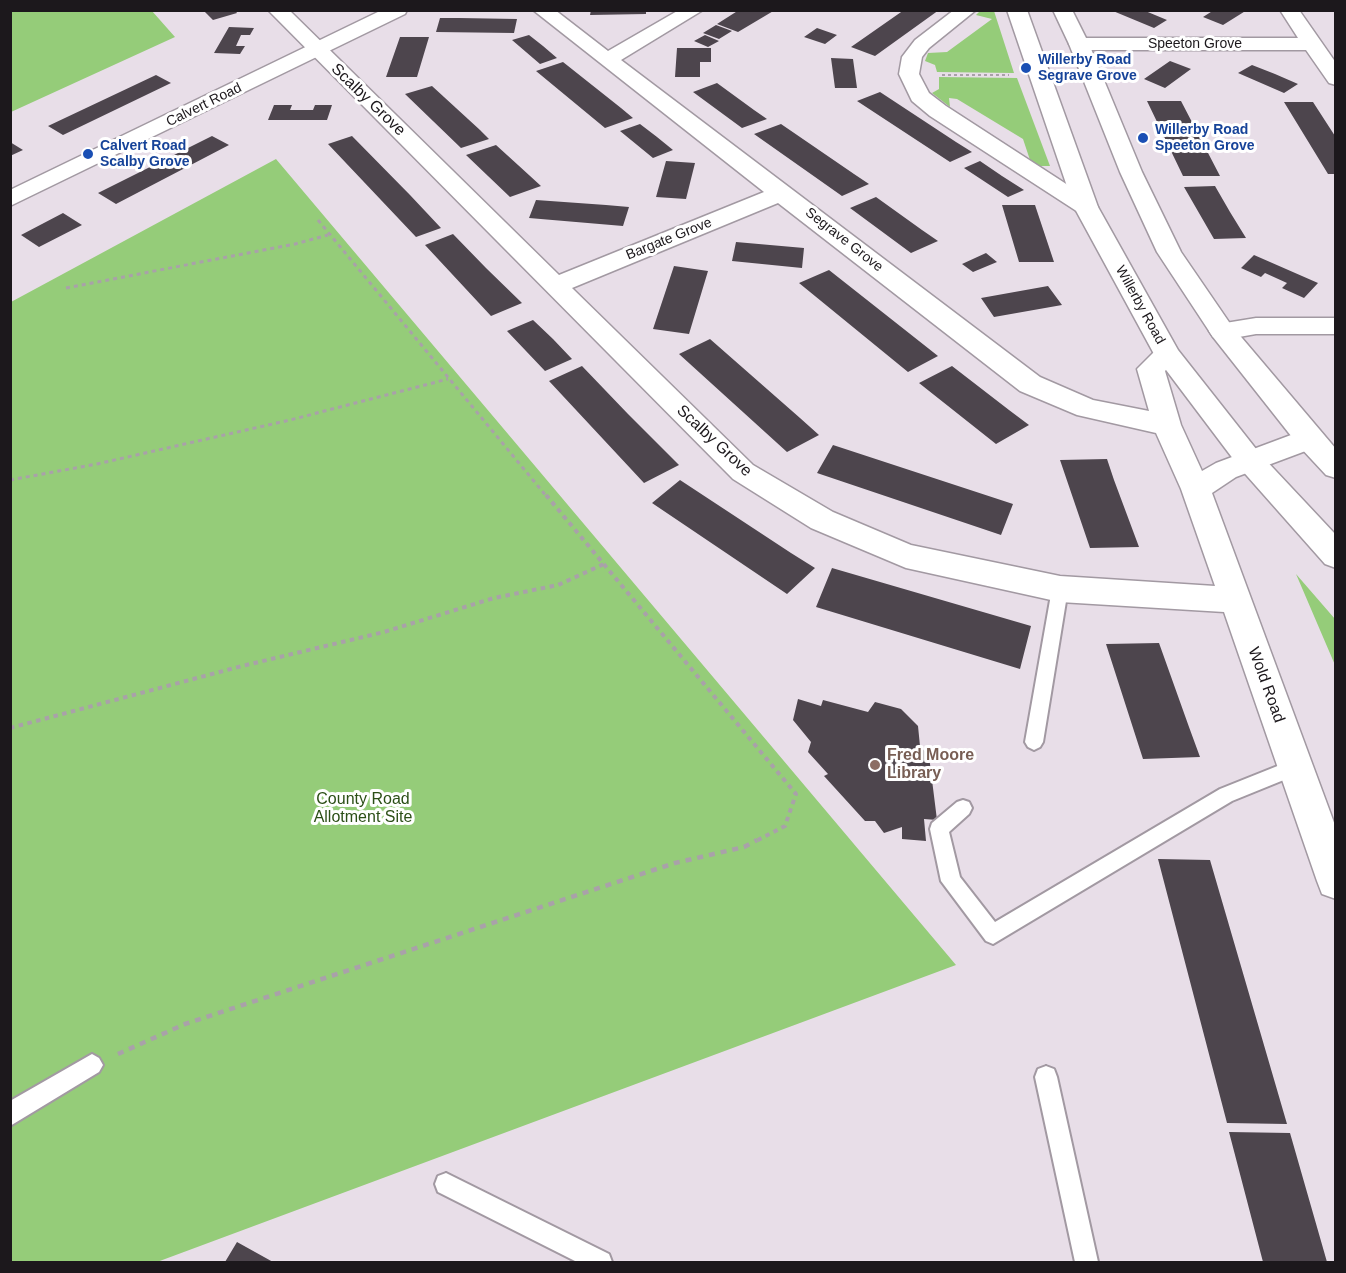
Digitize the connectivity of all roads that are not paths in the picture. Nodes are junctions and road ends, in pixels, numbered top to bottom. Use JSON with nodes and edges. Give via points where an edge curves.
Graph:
{"nodes":[{"id":1,"x":277,"y":10,"type":"edge"},
{"id":2,"x":398,"y":10,"type":"edge"},
{"id":3,"x":542,"y":10,"type":"edge"},
{"id":4,"x":694,"y":10,"type":"edge"},
{"id":5,"x":967,"y":10,"type":"edge"},
{"id":6,"x":1017,"y":10,"type":"edge"},
{"id":7,"x":1062,"y":10,"type":"edge"},
{"id":8,"x":1289,"y":10,"type":"edge"},
{"id":9,"x":1079,"y":44,"type":"junction"},
{"id":10,"x":1312,"y":44,"type":"junction"},
{"id":11,"x":316,"y":50,"type":"junction"},
{"id":12,"x":607,"y":60,"type":"junction"},
{"id":13,"x":1335,"y":77,"type":"edge"},
{"id":14,"x":782,"y":193,"type":"junction"},
{"id":15,"x":10,"y":200,"type":"edge"},
{"id":16,"x":1086,"y":207,"type":"junction"},
{"id":17,"x":556,"y":285,"type":"junction"},
{"id":18,"x":1335,"y":326,"type":"edge"},
{"id":19,"x":1222,"y":331,"type":"junction"},
{"id":20,"x":1167,"y":354,"type":"junction"},
{"id":21,"x":1167,"y":425,"type":"junction"},
{"id":22,"x":1309,"y":439,"type":"junction"},
{"id":23,"x":1250,"y":461,"type":"junction"},
{"id":24,"x":1335,"y":468,"type":"edge"},
{"id":25,"x":1196,"y":489,"type":"junction"},
{"id":26,"x":1335,"y":556,"type":"edge"},
{"id":27,"x":1060,"y":589,"type":"junction"},
{"id":28,"x":1235,"y":600,"type":"junction"},
{"id":29,"x":1034,"y":742,"type":"dead end"},
{"id":30,"x":1295,"y":768,"type":"junction"},
{"id":31,"x":963,"y":808,"type":"dead end"},
{"id":32,"x":1335,"y":881,"type":"edge"},
{"id":33,"x":92,"y":1065,"type":"road end"},
{"id":34,"x":1046,"y":1077,"type":"dead end"},
{"id":35,"x":10,"y":1114,"type":"edge"},
{"id":36,"x":446,"y":1184,"type":"dead end"},
{"id":37,"x":601,"y":1263,"type":"edge"},
{"id":38,"x":1087,"y":1263,"type":"edge"}],
"edges":[{"from":1,"to":11,"type":"street","name":"Scalby Grove"},
{"from":2,"to":11,"type":"street","name":"Calvert Road"},
{"from":3,"to":12,"type":"street","name":"Segrave Grove"},
{"from":4,"to":12,"type":"street"},
{"from":5,"to":16,"type":"street","via":[[922,44],[912,57],[909,74],[920,96]]},
{"from":6,"to":16,"type":"street","name":"Willerby Road"},
{"from":7,"to":9,"type":"street"},
{"from":8,"to":10,"type":"street"},
{"from":9,"to":10,"type":"street","name":"Speeton Grove"},
{"from":9,"to":19,"type":"street","via":[[1169,252]]},
{"from":10,"to":13,"type":"street"},
{"from":11,"to":15,"type":"street","name":"Calvert Road"},
{"from":11,"to":17,"type":"street","name":"Scalby Grove"},
{"from":12,"to":14,"type":"street","name":"Segrave Grove"},
{"from":14,"to":17,"type":"street","name":"Bargate Grove"},
{"from":14,"to":21,"type":"street","name":"Segrave Grove","via":[[1030,384],[1087,408]]},
{"from":16,"to":20,"type":"street","name":"Willerby Road"},
{"from":17,"to":27,"type":"street","name":"Scalby Grove","via":[[743,472],[822,520],[906,556]]},
{"from":18,"to":19,"type":"street","via":[[1256,326]]},
{"from":19,"to":22,"type":"street"},
{"from":20,"to":21,"type":"street","name":"Wold Road","via":[[1151,369]]},
{"from":20,"to":23,"type":"street","name":"Willerby Road"},
{"from":21,"to":25,"type":"street","name":"Wold Road"},
{"from":22,"to":23,"type":"street"},
{"from":22,"to":24,"type":"street"},
{"from":23,"to":25,"type":"street","via":[[1226,470]]},
{"from":23,"to":26,"type":"street","name":"Willerby Road"},
{"from":25,"to":28,"type":"street","name":"Wold Road"},
{"from":27,"to":28,"type":"street","name":"Scalby Grove"},
{"from":27,"to":29,"type":"lane"},
{"from":28,"to":30,"type":"street","name":"Wold Road"},
{"from":30,"to":31,"type":"lane","via":[[1226,795],[993,934],[951,881],[941,840],[939,830]]},
{"from":30,"to":32,"type":"street","name":"Wold Road"},
{"from":33,"to":35,"type":"lane"},
{"from":34,"to":38,"type":"lane"},
{"from":36,"to":37,"type":"lane"}]}
